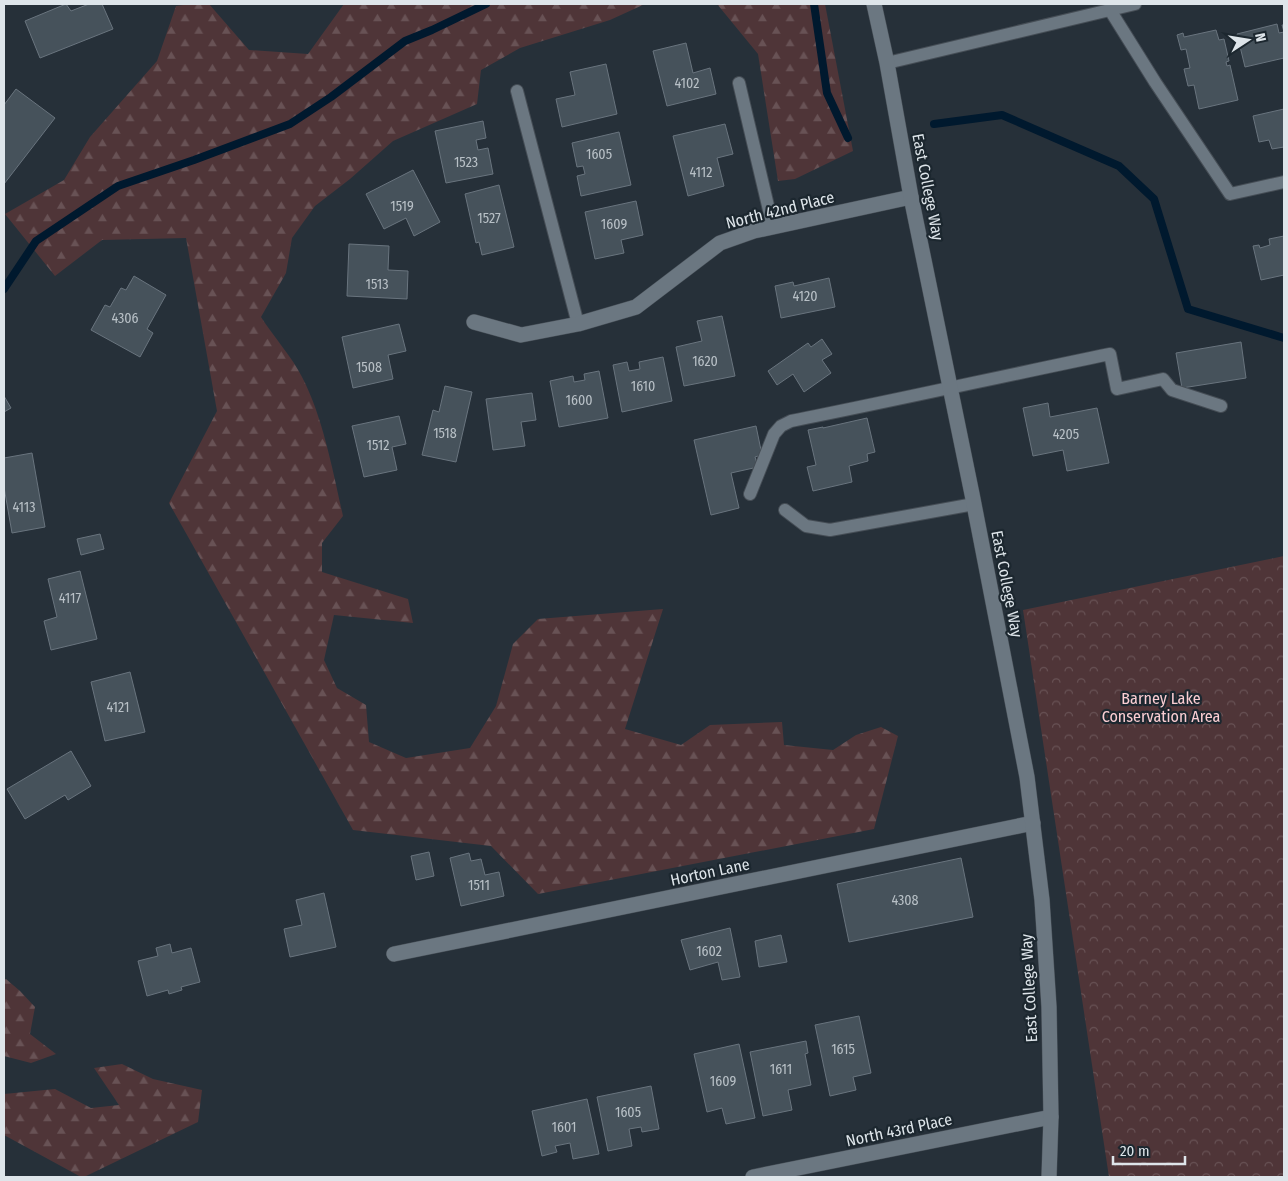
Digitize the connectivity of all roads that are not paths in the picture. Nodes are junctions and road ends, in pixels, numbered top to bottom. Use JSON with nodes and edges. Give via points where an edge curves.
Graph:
{"nodes":[{"id":1,"x":874,"y":4,"type":"edge"},
{"id":2,"x":1135,"y":4,"type":"edge"},
{"id":3,"x":1110,"y":10,"type":"junction"},
{"id":4,"x":887,"y":63,"type":"junction"},
{"id":5,"x":739,"y":83,"type":"dead end"},
{"id":6,"x":517,"y":90,"type":"dead end"},
{"id":7,"x":1284,"y":182,"type":"edge"},
{"id":8,"x":911,"y":198,"type":"junction"},
{"id":9,"x":773,"y":227,"type":"junction"},
{"id":10,"x":474,"y":322,"type":"dead end"},
{"id":11,"x":578,"y":324,"type":"junction"},
{"id":12,"x":951,"y":389,"type":"junction"},
{"id":13,"x":1221,"y":406,"type":"dead end"},
{"id":14,"x":750,"y":494,"type":"dead end"},
{"id":15,"x":974,"y":504,"type":"junction"},
{"id":16,"x":785,"y":510,"type":"dead end"},
{"id":17,"x":1033,"y":823,"type":"junction"},
{"id":18,"x":394,"y":954,"type":"dead end"},
{"id":19,"x":1051,"y":1117,"type":"junction"},
{"id":20,"x":753,"y":1177,"type":"edge"},
{"id":21,"x":1050,"y":1177,"type":"edge"}],
"edges":[{"from":1,"to":4,"type":"street","name":"East College Way"},
{"from":2,"to":3,"type":"lane"},
{"from":3,"to":4,"type":"lane"},
{"from":3,"to":7,"type":"lane","via":[[1230,194]]},
{"from":4,"to":8,"type":"street","name":"East College Way"},
{"from":5,"to":9,"type":"lane"},
{"from":6,"to":11,"type":"lane"},
{"from":8,"to":9,"type":"street","name":"North 42nd Place"},
{"from":8,"to":12,"type":"street","name":"East College Way"},
{"from":9,"to":11,"type":"street","name":"North 42nd Place","via":[[720,243],[636,307]]},
{"from":10,"to":11,"type":"street","name":"North 42nd Place","via":[[521,335]]},
{"from":12,"to":13,"type":"lane","via":[[1110,354],[1117,389],[1162,379],[1172,390]]},
{"from":12,"to":14,"type":"lane","via":[[791,421],[781,426],[774,434]]},
{"from":12,"to":15,"type":"street","name":"East College Way"},
{"from":15,"to":16,"type":"lane","via":[[830,530],[806,526]]},
{"from":15,"to":17,"type":"street","name":"East College Way"},
{"from":17,"to":18,"type":"street","name":"Horton Lane"},
{"from":17,"to":19,"type":"street","name":"East College Way","via":[[1049,1007]]},
{"from":19,"to":20,"type":"street","name":"North 43rd Place"},
{"from":19,"to":21,"type":"street","name":"East College Way"}]}
